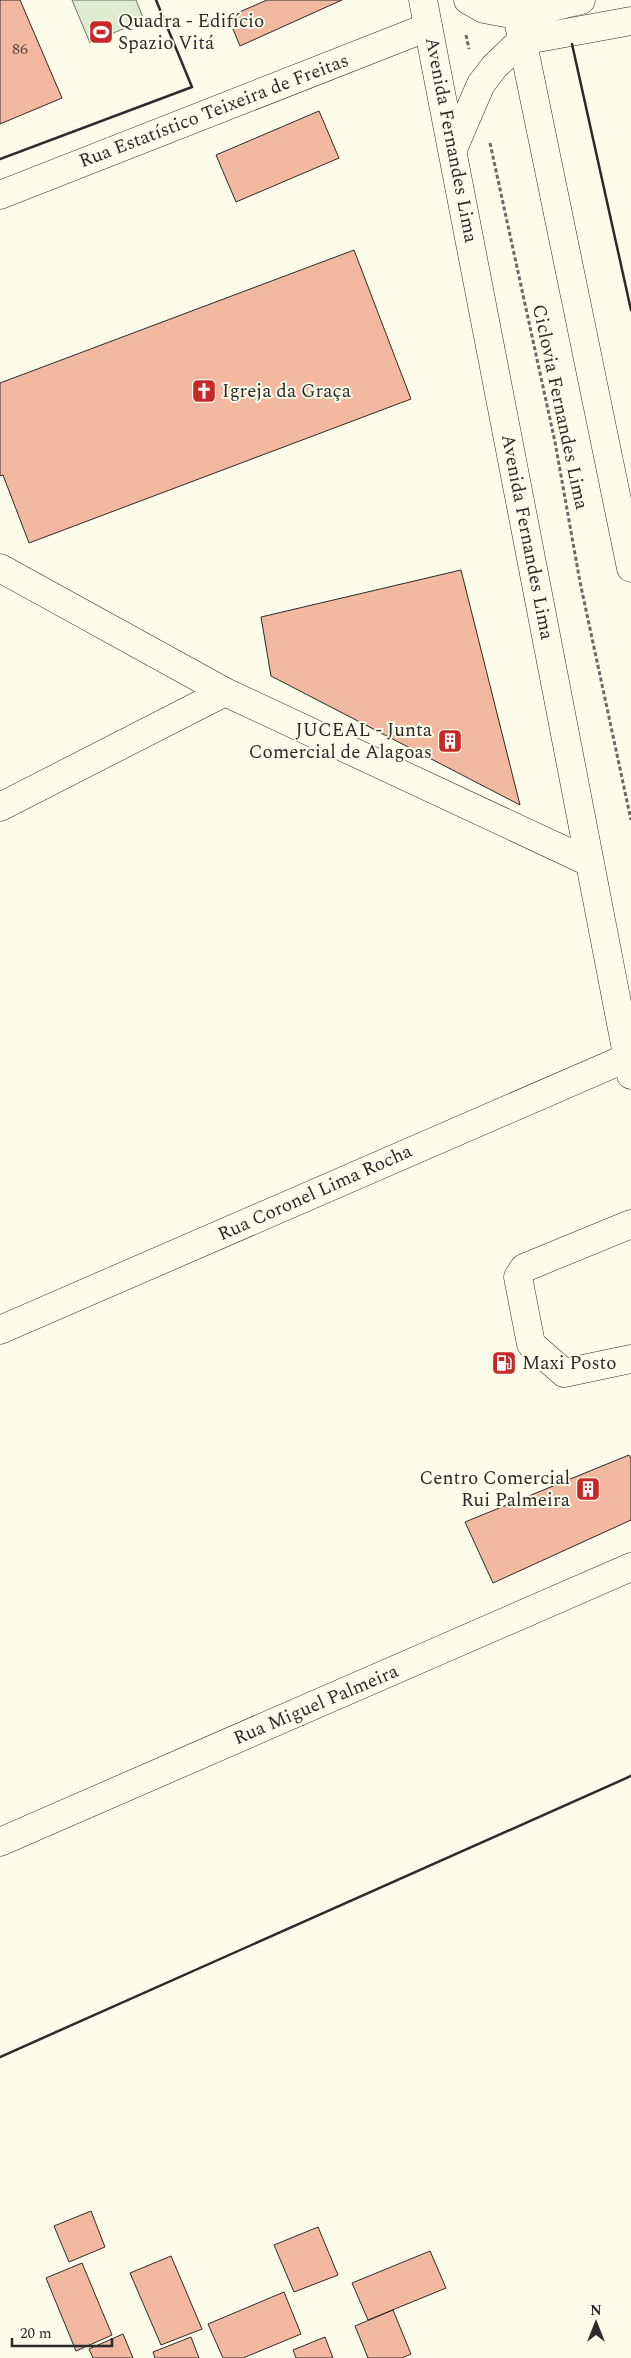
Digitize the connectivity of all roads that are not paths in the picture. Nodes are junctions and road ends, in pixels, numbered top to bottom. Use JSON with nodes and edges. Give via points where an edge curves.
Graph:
{"nodes":[{"id":1,"x":423,"y":0,"type":"edge"},
{"id":2,"x":468,"y":0,"type":"edge"},
{"id":3,"x":581,"y":0,"type":"edge"},
{"id":4,"x":516,"y":7,"type":"edge"},
{"id":5,"x":631,"y":21,"type":"edge"},
{"id":6,"x":428,"y":27,"type":"junction"},
{"id":7,"x":521,"y":41,"type":"junction"},
{"id":8,"x":453,"y":149,"type":"junction"},
{"id":9,"x":0,"y":195,"type":"edge"},
{"id":10,"x":0,"y":568,"type":"edge"},
{"id":11,"x":631,"y":568,"type":"edge"},
{"id":12,"x":225,"y":692,"type":"junction"},
{"id":13,"x":0,"y":806,"type":"edge"},
{"id":14,"x":589,"y":862,"type":"junction"},
{"id":15,"x":630,"y":1063,"type":"edge"},
{"id":16,"x":631,"y":1224,"type":"edge"},
{"id":17,"x":0,"y":1330,"type":"edge"},
{"id":18,"x":631,"y":1360,"type":"edge"},
{"id":19,"x":631,"y":1567,"type":"edge"},
{"id":20,"x":0,"y":1842,"type":"edge"}],
"edges":[{"from":1,"to":6,"type":"main road","name":"Avenida Fernandes Lima"},
{"from":2,"to":4,"type":"main road","via":[[484,9]]},
{"from":3,"to":4,"type":"main road"},
{"from":4,"to":7,"type":"main road"},
{"from":5,"to":7,"type":"main road"},
{"from":6,"to":8,"type":"main road","name":"Avenida Fernandes Lima"},
{"from":6,"to":9,"type":"main road","name":"Rua Estatístico Teixeira de Freitas"},
{"from":7,"to":8,"type":"main road","via":[[494,67],[478,90]]},
{"from":7,"to":11,"type":"main road"},
{"from":8,"to":14,"type":"main road","name":"Avenida Fernandes Lima"},
{"from":10,"to":12,"type":"main road"},
{"from":12,"to":13,"type":"main road"},
{"from":12,"to":14,"type":"main road"},
{"from":14,"to":15,"type":"main road","name":"Avenida Fernandes Lima"},
{"from":15,"to":17,"type":"main road","name":"Rua Coronel Lima Rocha"},
{"from":16,"to":18,"type":"main road","via":[[524,1268],[518,1277],[531,1344],[564,1373]]},
{"from":19,"to":20,"type":"main road","name":"Rua Miguel Palmeira"}]}
